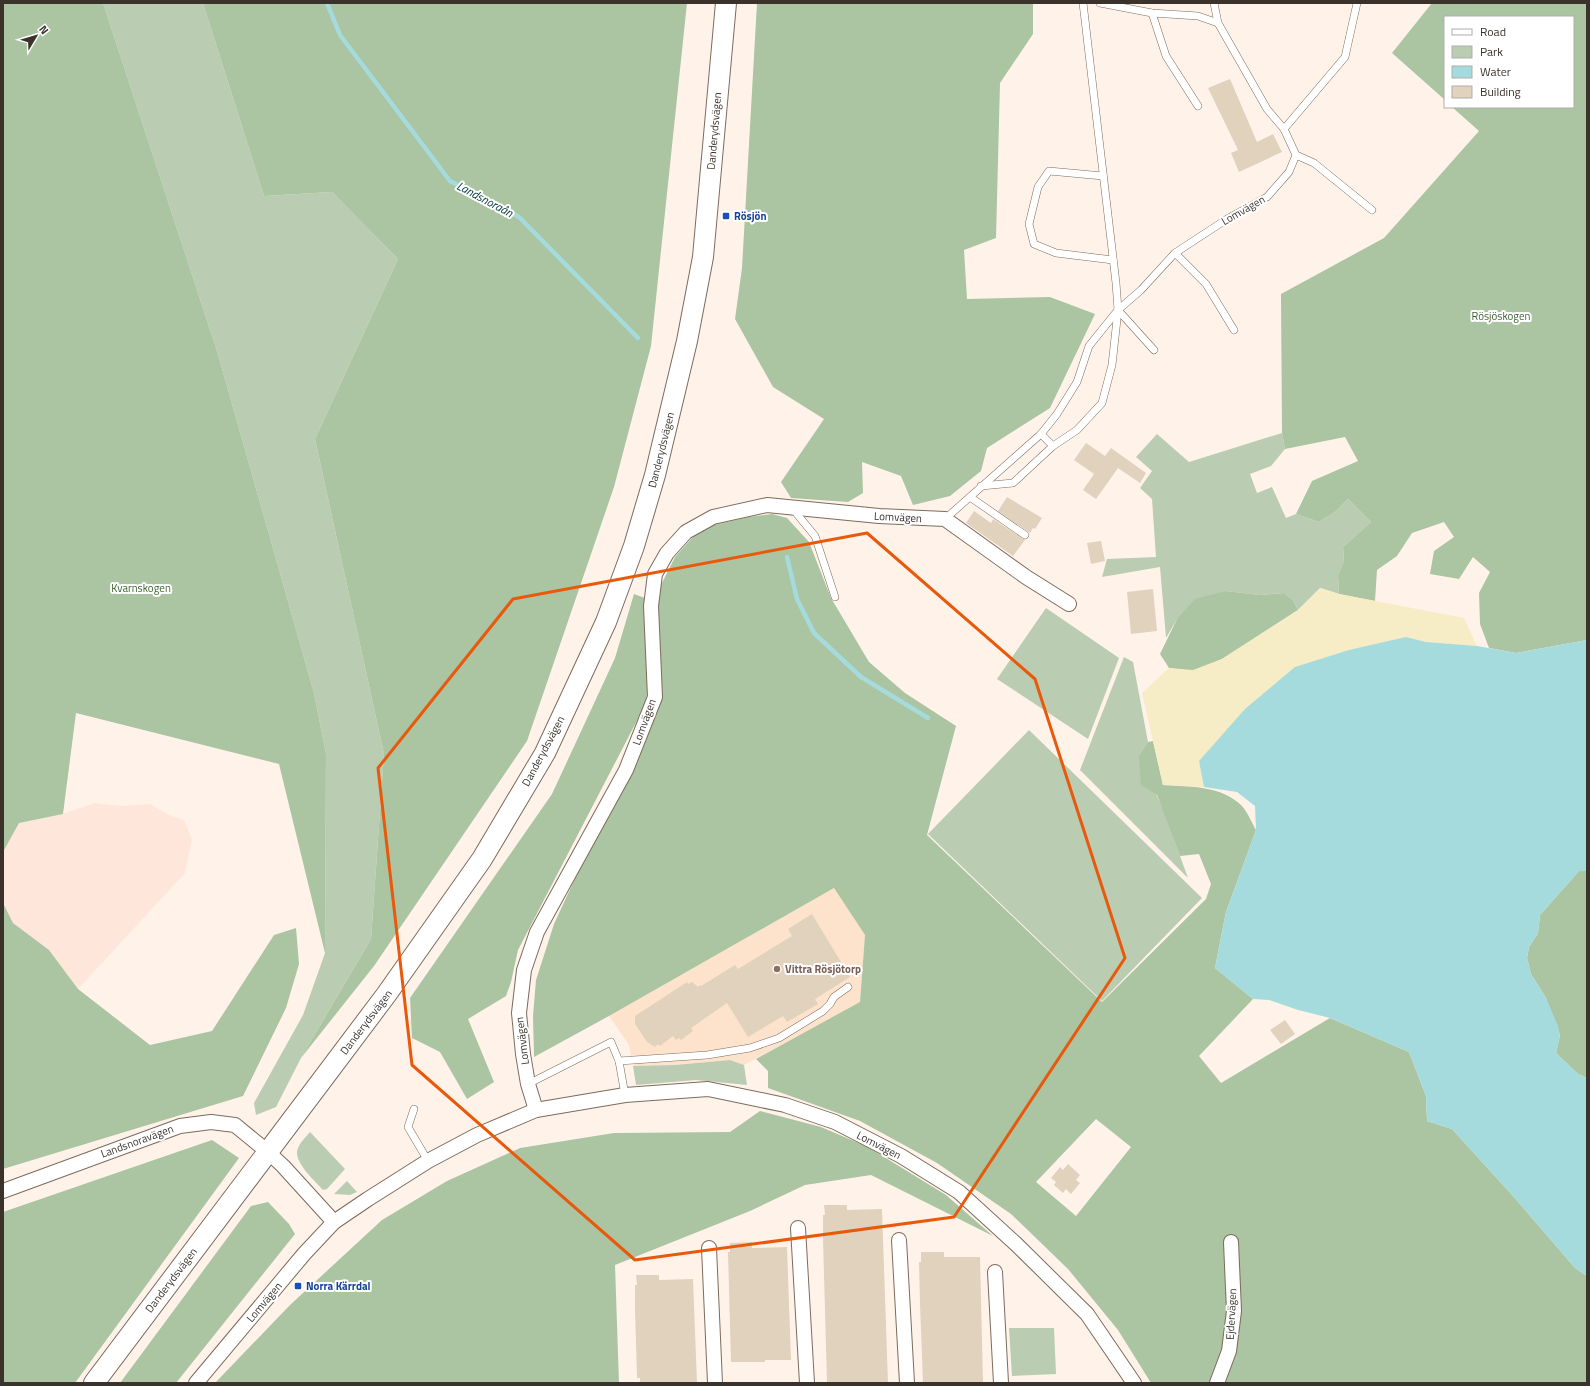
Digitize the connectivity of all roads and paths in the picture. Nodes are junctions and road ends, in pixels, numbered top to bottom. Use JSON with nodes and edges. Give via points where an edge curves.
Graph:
{"nodes":[{"id":1,"x":726,"y":3,"type":"edge"},
{"id":2,"x":1083,"y":3,"type":"edge"},
{"id":3,"x":1100,"y":3,"type":"edge"},
{"id":4,"x":1214,"y":3,"type":"edge"},
{"id":5,"x":1357,"y":3,"type":"edge"},
{"id":6,"x":1152,"y":13,"type":"junction"},
{"id":7,"x":1218,"y":23,"type":"junction"},
{"id":8,"x":1198,"y":106,"type":"dead end"},
{"id":9,"x":1284,"y":129,"type":"junction"},
{"id":10,"x":1296,"y":155,"type":"junction"},
{"id":11,"x":1103,"y":176,"type":"junction"},
{"id":12,"x":1372,"y":210,"type":"dead end"},
{"id":13,"x":1174,"y":253,"type":"junction"},
{"id":14,"x":1113,"y":260,"type":"junction"},
{"id":15,"x":1118,"y":310,"type":"junction"},
{"id":16,"x":1234,"y":330,"type":"dead end"},
{"id":17,"x":1154,"y":350,"type":"dead end"},
{"id":18,"x":1041,"y":434,"type":"junction"},
{"id":19,"x":1053,"y":446,"type":"junction"},
{"id":20,"x":981,"y":486,"type":"junction"},
{"id":21,"x":970,"y":497,"type":"junction"},
{"id":22,"x":792,"y":508,"type":"junction"},
{"id":23,"x":945,"y":519,"type":"junction"},
{"id":24,"x":1025,"y":535,"type":"dead end"},
{"id":25,"x":835,"y":596,"type":"dead end"},
{"id":26,"x":1069,"y":604,"type":"dead end"},
{"id":27,"x":848,"y":987,"type":"dead end"},
{"id":28,"x":619,"y":1061,"type":"junction"},
{"id":29,"x":528,"y":1084,"type":"junction"},
{"id":30,"x":625,"y":1095,"type":"junction"},
{"id":31,"x":414,"y":1108,"type":"dead end"},
{"id":32,"x":536,"y":1110,"type":"junction"},
{"id":33,"x":268,"y":1152,"type":"junction"},
{"id":34,"x":428,"y":1161,"type":"junction"},
{"id":35,"x":3,"y":1190,"type":"edge"},
{"id":36,"x":334,"y":1222,"type":"junction"},
{"id":37,"x":798,"y":1228,"type":"dead end"},
{"id":38,"x":899,"y":1240,"type":"dead end"},
{"id":39,"x":1231,"y":1242,"type":"dead end"},
{"id":40,"x":709,"y":1248,"type":"dead end"},
{"id":41,"x":995,"y":1272,"type":"dead end"},
{"id":42,"x":94,"y":1383,"type":"edge"},
{"id":43,"x":196,"y":1383,"type":"edge"},
{"id":44,"x":715,"y":1383,"type":"edge"},
{"id":45,"x":807,"y":1383,"type":"edge"},
{"id":46,"x":907,"y":1383,"type":"edge"},
{"id":47,"x":1001,"y":1383,"type":"edge"},
{"id":48,"x":1134,"y":1383,"type":"edge"},
{"id":49,"x":1217,"y":1383,"type":"edge"}],
"edges":[{"from":1,"to":33,"type":"main road","name":"Danderydsvägen","via":[[703,257],[687,341],[655,475],[634,546],[606,622],[545,753],[482,858],[386,996]]},
{"from":2,"to":11,"type":"lane"},
{"from":3,"to":6,"type":"lane"},
{"from":4,"to":7,"type":"lane"},
{"from":5,"to":9,"type":"lane","via":[[1345,57]]},
{"from":6,"to":7,"type":"lane","via":[[1198,16]]},
{"from":6,"to":8,"type":"lane","via":[[1166,56]]},
{"from":7,"to":9,"type":"lane","via":[[1267,109]]},
{"from":9,"to":10,"type":"lane"},
{"from":10,"to":12,"type":"lane","via":[[1314,163]]},
{"from":10,"to":13,"type":"lane","name":"Lomvägen","via":[[1289,172],[1266,197]]},
{"from":11,"to":14,"type":"lane"},
{"from":11,"to":14,"type":"lane","via":[[1049,171],[1038,187],[1029,224],[1034,244],[1056,253]]},
{"from":13,"to":15,"type":"lane","name":"Lomvägen","via":[[1141,290]]},
{"from":13,"to":16,"type":"lane","via":[[1206,284]]},
{"from":14,"to":15,"type":"lane"},
{"from":15,"to":17,"type":"lane"},
{"from":15,"to":18,"type":"lane","name":"Lomvägen","via":[[1090,346],[1077,382]]},
{"from":15,"to":19,"type":"lane","via":[[1112,365],[1102,403],[1077,430]]},
{"from":18,"to":19,"type":"lane"},
{"from":18,"to":20,"type":"lane","name":"Lomvägen"},
{"from":19,"to":20,"type":"lane","via":[[1013,483]]},
{"from":20,"to":21,"type":"lane","name":"Lomvägen"},
{"from":21,"to":23,"type":"lane","name":"Lomvägen"},
{"from":21,"to":24,"type":"lane"},
{"from":22,"to":23,"type":"street","name":"Lomvägen","via":[[893,518]]},
{"from":22,"to":25,"type":"lane","via":[[815,536]]},
{"from":22,"to":29,"type":"street","name":"Lomvägen","via":[[767,505],[713,517],[686,532],[667,552],[655,574],[651,606],[654,697],[626,770],[537,932],[524,970],[519,1013]]},
{"from":23,"to":26,"type":"street","via":[[1026,577]]},
{"from":27,"to":28,"type":"lane","via":[[834,997],[823,1011],[779,1038],[750,1048],[707,1055]]},
{"from":28,"to":29,"type":"lane","via":[[611,1042]]},
{"from":28,"to":30,"type":"lane"},
{"from":29,"to":32,"type":"street","name":"Lomvägen"},
{"from":30,"to":32,"type":"street","name":"Lomvägen"},
{"from":30,"to":48,"type":"street","name":"Lomvägen","via":[[708,1089],[785,1105],[835,1122],[901,1156],[959,1192],[1016,1244],[1087,1314]]},
{"from":31,"to":34,"type":"lane","via":[[408,1127]]},
{"from":32,"to":34,"type":"street","name":"Lomvägen","via":[[477,1135]]},
{"from":33,"to":35,"type":"street","name":"Landsnoravägen","via":[[234,1125],[211,1122],[180,1126]]},
{"from":33,"to":36,"type":"street"},
{"from":33,"to":42,"type":"main road","name":"Danderydsvägen"},
{"from":34,"to":36,"type":"street","name":"Lomvägen"},
{"from":36,"to":43,"type":"street","name":"Lomvägen"},
{"from":37,"to":45,"type":"street"},
{"from":38,"to":46,"type":"street"},
{"from":39,"to":49,"type":"street","name":"Ejdervägen","via":[[1234,1310],[1229,1351]]},
{"from":40,"to":44,"type":"street"},
{"from":41,"to":47,"type":"street"}]}
